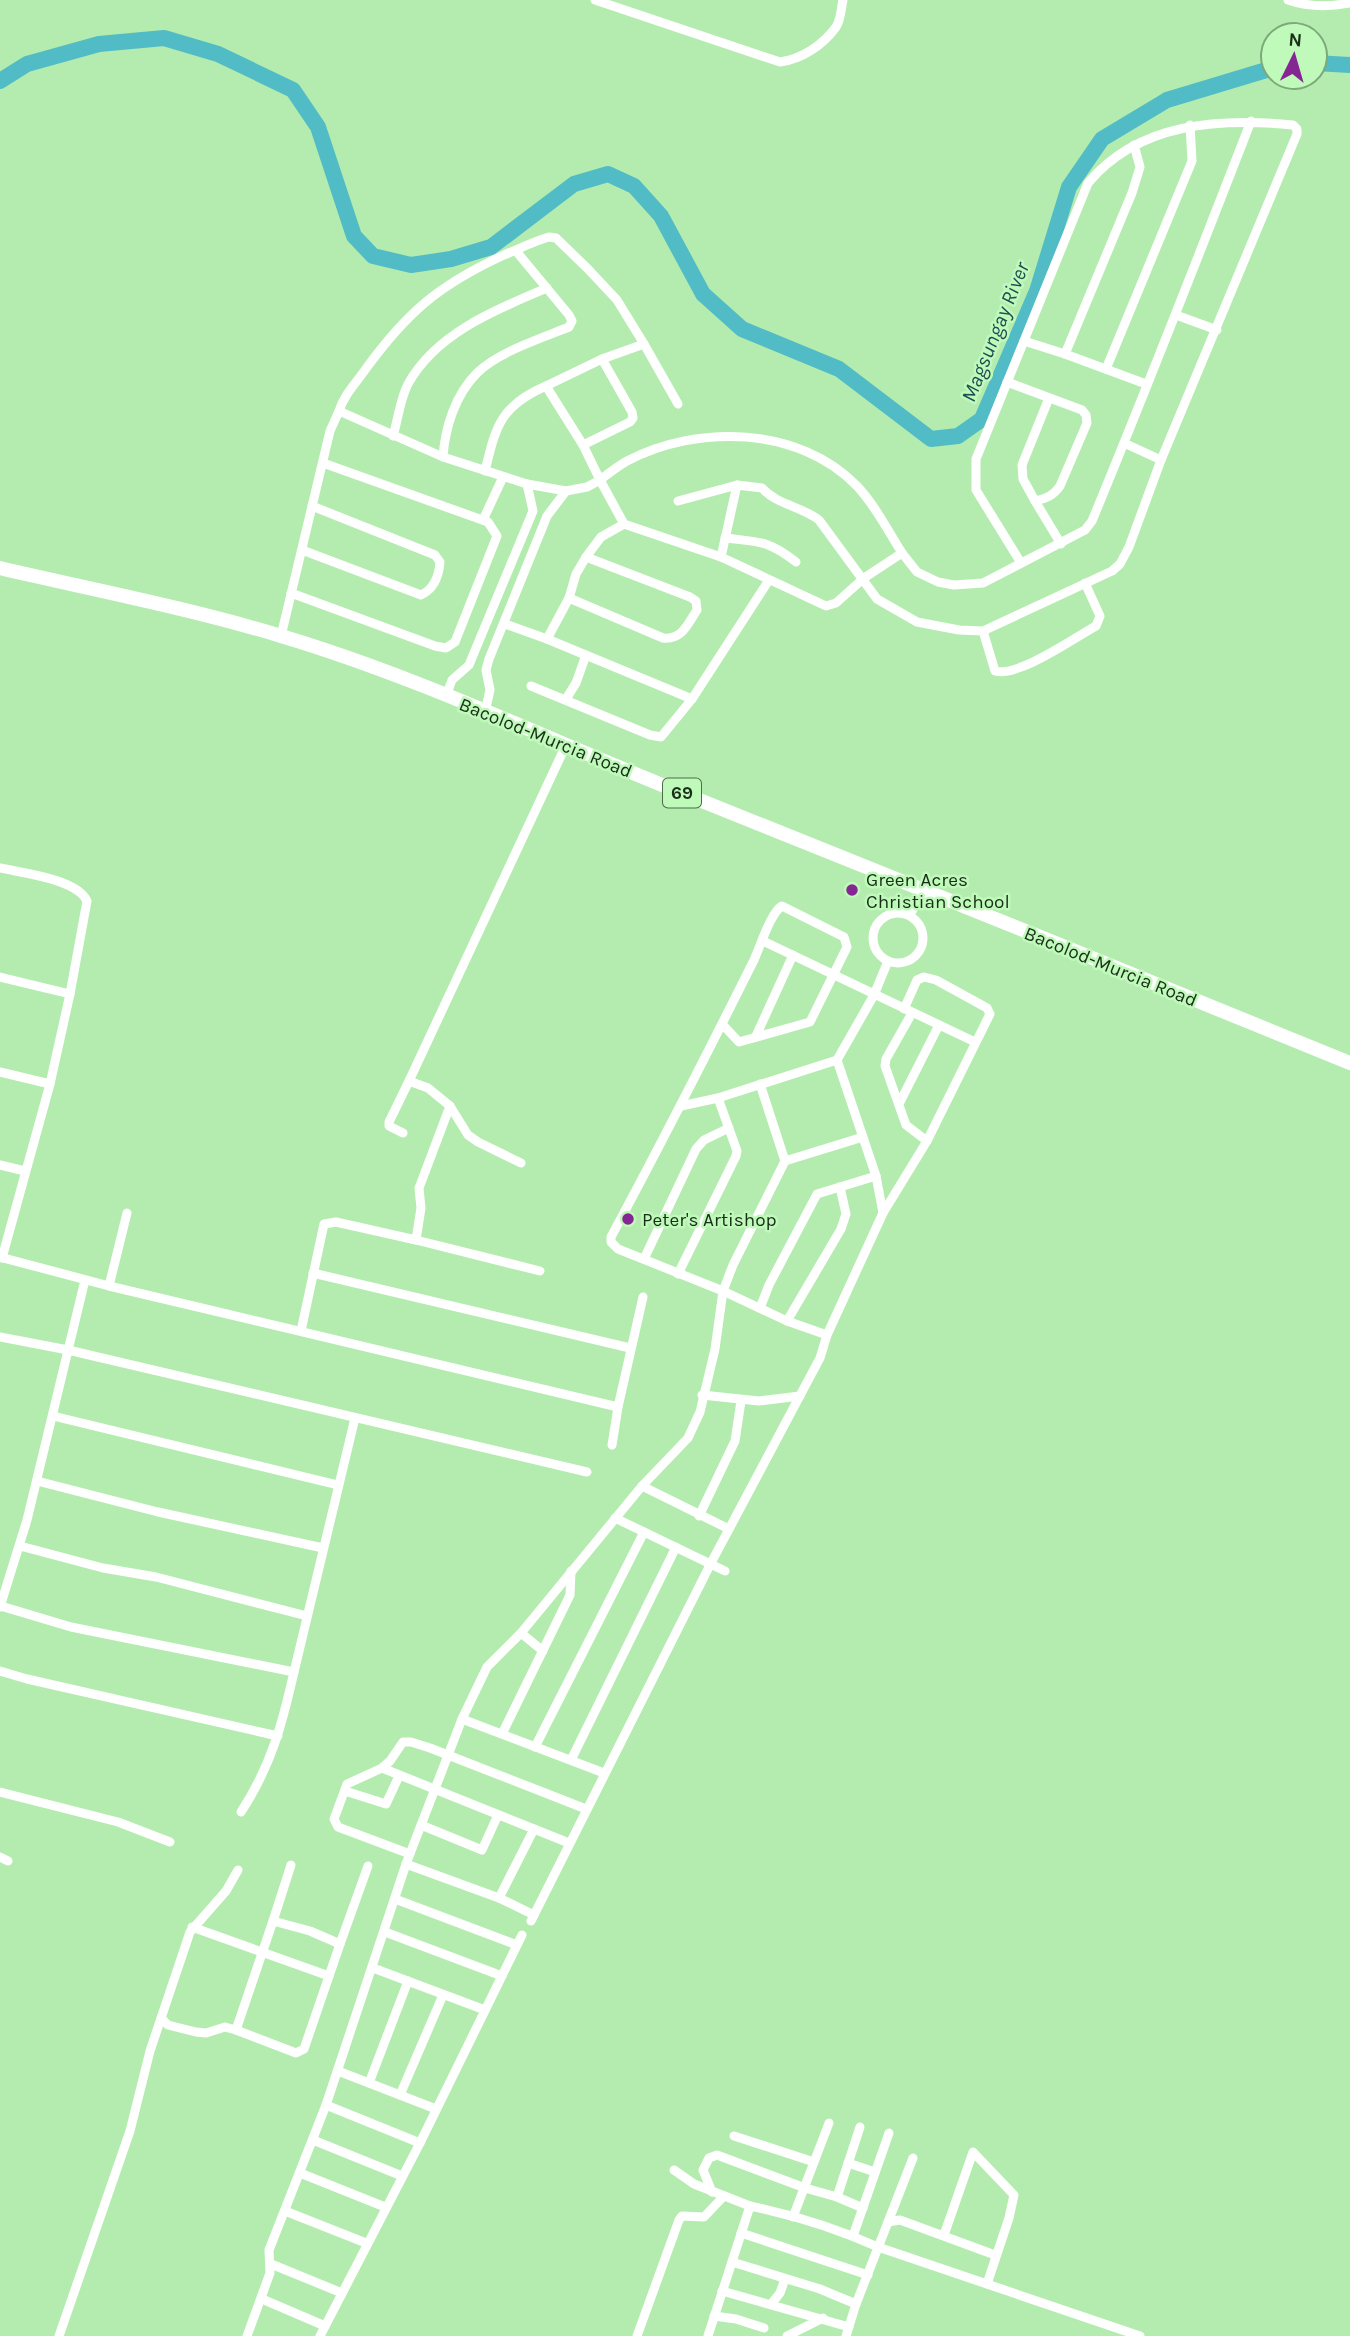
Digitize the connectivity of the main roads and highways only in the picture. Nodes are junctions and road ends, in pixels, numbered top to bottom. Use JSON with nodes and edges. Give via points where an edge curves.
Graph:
{"nodes":[{"id":1,"x":0,"y":568,"type":"edge"},
{"id":2,"x":1350,"y":1063,"type":"edge"}],
"edges":[{"from":1,"to":2,"type":"main road","name":"Bacolod-Murcia Road","number":"69","via":[[281,636],[446,696]]}]}
